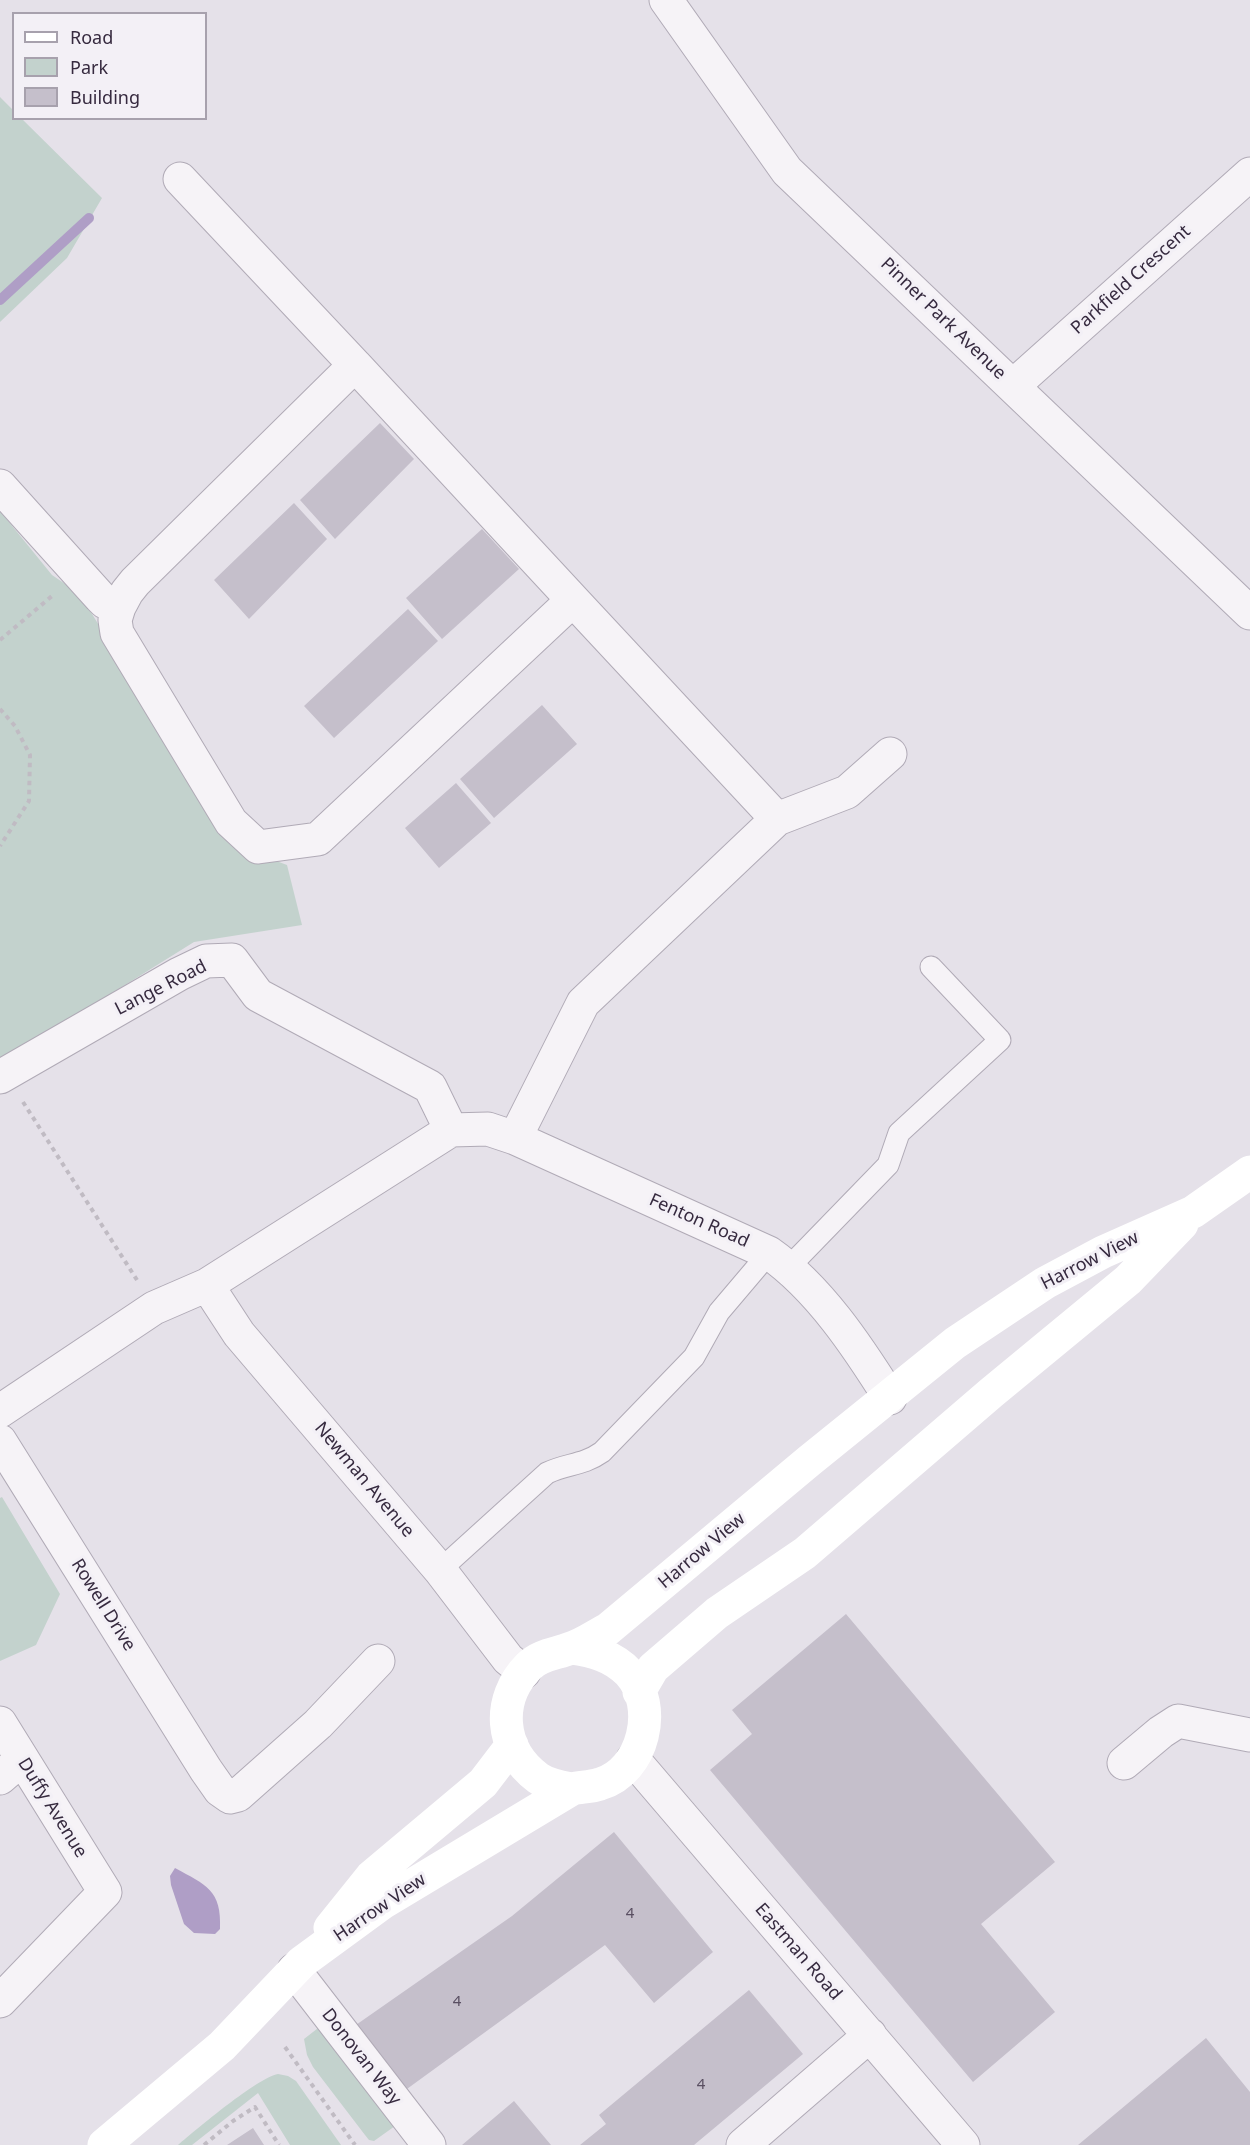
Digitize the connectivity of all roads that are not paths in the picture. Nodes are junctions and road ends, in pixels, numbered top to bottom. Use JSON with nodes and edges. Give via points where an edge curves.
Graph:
{"nodes":[{"id":1,"x":666,"y":0,"type":"edge"},
{"id":2,"x":1250,"y":174,"type":"edge"},
{"id":3,"x":180,"y":179,"type":"dead end"},
{"id":4,"x":355,"y":365,"type":"junction"},
{"id":5,"x":1012,"y":386,"type":"junction"},
{"id":6,"x":0,"y":486,"type":"edge"},
{"id":7,"x":573,"y":600,"type":"junction"},
{"id":8,"x":119,"y":607,"type":"junction"},
{"id":9,"x":1250,"y":613,"type":"edge"},
{"id":10,"x":890,"y":754,"type":"dead end"},
{"id":11,"x":777,"y":819,"type":"junction"},
{"id":12,"x":931,"y":967,"type":"dead end"},
{"id":13,"x":10,"y":1088,"type":"edge"},
{"id":14,"x":451,"y":1130,"type":"junction"},
{"id":15,"x":515,"y":1138,"type":"junction"},
{"id":16,"x":1250,"y":1172,"type":"edge"},
{"id":17,"x":1193,"y":1212,"type":"junction"},
{"id":18,"x":779,"y":1260,"type":"junction"},
{"id":19,"x":207,"y":1285,"type":"junction"},
{"id":20,"x":890,"y":1398,"type":"junction"},
{"id":21,"x":0,"y":1411,"type":"edge"},
{"id":22,"x":0,"y":1441,"type":"edge"},
{"id":23,"x":440,"y":1570,"type":"junction"},
{"id":24,"x":571,"y":1648,"type":"junction"},
{"id":25,"x":378,"y":1661,"type":"dead end"},
{"id":26,"x":524,"y":1672,"type":"junction"},
{"id":27,"x":639,"y":1692,"type":"junction"},
{"id":28,"x":0,"y":1724,"type":"edge"},
{"id":29,"x":1250,"y":1735,"type":"edge"},
{"id":30,"x":512,"y":1745,"type":"junction"},
{"id":31,"x":633,"y":1759,"type":"junction"},
{"id":32,"x":1124,"y":1762,"type":"dead end"},
{"id":33,"x":11,"y":1768,"type":"edge"},
{"id":34,"x":573,"y":1789,"type":"junction"},
{"id":35,"x":298,"y":1966,"type":"junction"},
{"id":36,"x":0,"y":2001,"type":"edge"},
{"id":37,"x":870,"y":2035,"type":"junction"},
{"id":38,"x":104,"y":2145,"type":"edge"},
{"id":39,"x":429,"y":2145,"type":"edge"},
{"id":40,"x":743,"y":2145,"type":"edge"},
{"id":41,"x":963,"y":2145,"type":"edge"}],
"edges":[{"from":1,"to":5,"type":"street","name":"Pinner Park Avenue","via":[[787,171]]},
{"from":2,"to":5,"type":"street","name":"Parkfield Crescent"},
{"from":3,"to":4,"type":"street"},
{"from":4,"to":7,"type":"street"},
{"from":4,"to":8,"type":"street","via":[[135,582]]},
{"from":5,"to":9,"type":"street","name":"Pinner Park Avenue"},
{"from":6,"to":8,"type":"street","via":[[100,597]]},
{"from":7,"to":8,"type":"street","via":[[318,839],[258,847],[231,822],[117,633]]},
{"from":7,"to":11,"type":"street"},
{"from":10,"to":11,"type":"street","via":[[847,792]]},
{"from":11,"to":15,"type":"street","via":[[583,1003]]},
{"from":12,"to":18,"type":"lane","via":[[1000,1040],[899,1133],[888,1165]]},
{"from":13,"to":14,"type":"street","name":"Lange Road","via":[[179,974],[206,961],[232,960],[258,995],[430,1087]]},
{"from":14,"to":15,"type":"street","name":"Fenton Road","via":[[488,1129]]},
{"from":14,"to":19,"type":"street"},
{"from":15,"to":18,"type":"street","name":"Fenton Road"},
{"from":16,"to":17,"type":"street","name":"Harrow View"},
{"from":17,"to":20,"type":"street","name":"Harrow View","via":[[1103,1252],[1045,1284],[955,1343]]},
{"from":17,"to":27,"type":"street","name":"Harrow View","via":[[1128,1280],[805,1553],[717,1613],[653,1668]]},
{"from":18,"to":20,"type":"street","name":"Fenton Road","via":[[852,1338]]},
{"from":18,"to":23,"type":"lane","via":[[719,1312],[694,1357],[602,1452],[590,1461],[548,1473]]},
{"from":19,"to":21,"type":"street","via":[[154,1308]]},
{"from":19,"to":23,"type":"street","name":"Newman Avenue","via":[[239,1334]]},
{"from":20,"to":24,"type":"street","name":"Harrow View","via":[[608,1629]]},
{"from":22,"to":25,"type":"street","name":"Rowell Drive","via":[[206,1770],[230,1797],[238,1795],[318,1724]]},
{"from":23,"to":26,"type":"street","name":"Newman Avenue","via":[[508,1659]]},
{"from":24,"to":26,"type":"street","name":"Harrow View","via":[[553,1652]]},
{"from":24,"to":27,"type":"street","via":[[594,1651],[615,1661],[630,1674]]},
{"from":26,"to":30,"type":"street","name":"Harrow View","via":[[507,1703],[506,1732]]},
{"from":27,"to":31,"type":"street","name":"Harrow View","via":[[644,1704],[644,1731]]},
{"from":28,"to":33,"type":"street","name":"Duffy Avenue"},
{"from":29,"to":32,"type":"street","via":[[1178,1721]]},
{"from":30,"to":34,"type":"street","via":[[538,1778]]},
{"from":30,"to":35,"type":"street","name":"Harrow View","via":[[483,1784],[371,1877]]},
{"from":31,"to":34,"type":"street","name":"Harrow View","via":[[601,1784]]},
{"from":31,"to":37,"type":"street","name":"Eastman Road"},
{"from":33,"to":36,"type":"street","name":"Duffy Avenue","via":[[105,1892]]},
{"from":34,"to":35,"type":"street","name":"Harrow View","via":[[384,1902]]},
{"from":35,"to":38,"type":"street","name":"Harrow View","via":[[222,2046]]},
{"from":35,"to":39,"type":"street","name":"Donovan Way"},
{"from":37,"to":40,"type":"street"},
{"from":37,"to":41,"type":"street","name":"Eastman Road"}]}
